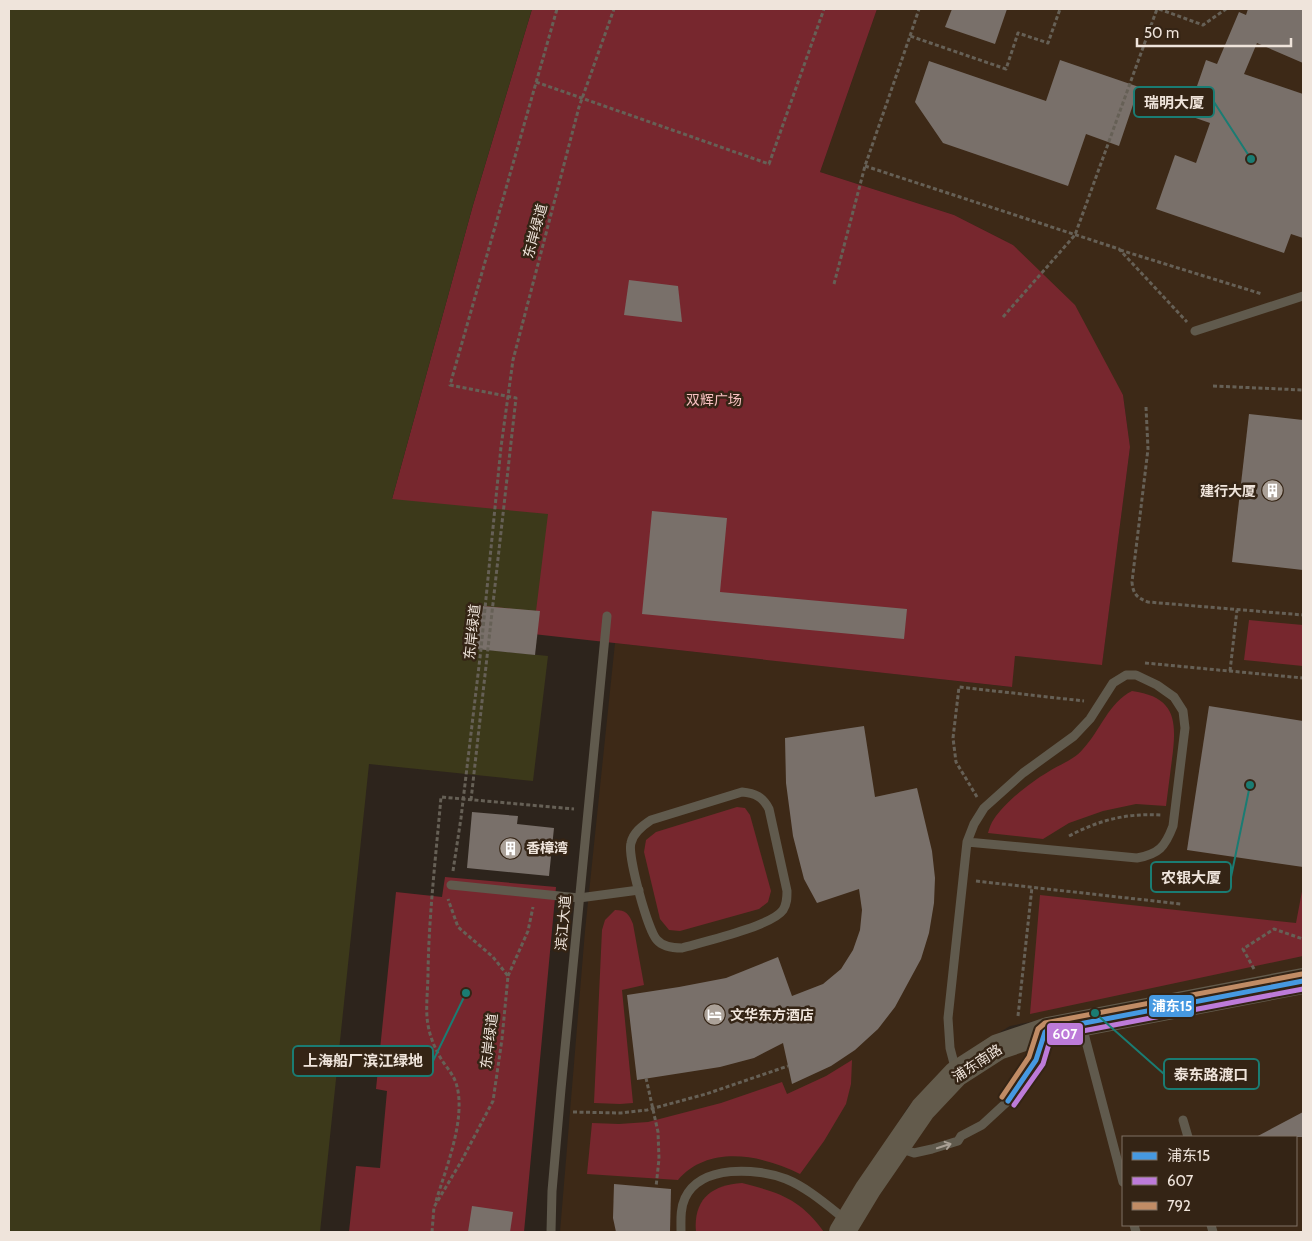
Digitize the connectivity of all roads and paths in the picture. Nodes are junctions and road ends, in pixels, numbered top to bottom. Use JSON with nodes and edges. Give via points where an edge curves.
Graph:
{"nodes":[{"id":1,"x":557,"y":9,"type":"edge"},
{"id":2,"x":614,"y":9,"type":"edge"},
{"id":3,"x":824,"y":9,"type":"edge"},
{"id":4,"x":919,"y":9,"type":"edge"},
{"id":5,"x":1060,"y":9,"type":"edge"},
{"id":6,"x":1158,"y":9,"type":"edge"},
{"id":7,"x":1226,"y":9,"type":"edge"},
{"id":8,"x":910,"y":36,"type":"junction"},
{"id":9,"x":536,"y":82,"type":"junction"},
{"id":10,"x":865,"y":166,"type":"junction"},
{"id":11,"x":1076,"y":235,"type":"junction"},
{"id":12,"x":1119,"y":249,"type":"junction"},
{"id":13,"x":834,"y":284,"type":"dead end"},
{"id":14,"x":1303,"y":296,"type":"edge"},
{"id":15,"x":1287,"y":302,"type":"junction"},
{"id":16,"x":1003,"y":318,"type":"dead end"},
{"id":17,"x":1195,"y":331,"type":"joint"},
{"id":18,"x":1213,"y":386,"type":"dead end"},
{"id":19,"x":1303,"y":390,"type":"edge"},
{"id":20,"x":508,"y":396,"type":"junction"},
{"id":21,"x":1146,"y":407,"type":"dead end"},
{"id":22,"x":1237,"y":610,"type":"junction"},
{"id":23,"x":607,"y":616,"type":"dead end"},
{"id":24,"x":1303,"y":616,"type":"edge"},
{"id":25,"x":1230,"y":671,"type":"junction"},
{"id":26,"x":1126,"y":675,"type":"junction"},
{"id":27,"x":1303,"y":678,"type":"edge"},
{"id":28,"x":1084,"y":701,"type":"dead end"},
{"id":29,"x":471,"y":800,"type":"junction"},
{"id":30,"x":984,"y":808,"type":"junction"},
{"id":31,"x":587,"y":811,"type":"junction"},
{"id":32,"x":1174,"y":816,"type":"junction"},
{"id":33,"x":967,"y":842,"type":"junction"},
{"id":34,"x":1045,"y":849,"type":"junction"},
{"id":35,"x":963,"y":880,"type":"junction"},
{"id":36,"x":451,"y":886,"type":"junction"},
{"id":37,"x":1032,"y":888,"type":"junction"},
{"id":38,"x":639,"y":890,"type":"junction"},
{"id":39,"x":536,"y":894,"type":"junction"},
{"id":40,"x":579,"y":898,"type":"junction"},
{"id":41,"x":1181,"y":904,"type":"dead end"},
{"id":42,"x":1303,"y":939,"type":"edge"},
{"id":43,"x":508,"y":976,"type":"junction"},
{"id":44,"x":1303,"y":982,"type":"edge"},
{"id":45,"x":1264,"y":989,"type":"junction"},
{"id":46,"x":1082,"y":1024,"type":"junction"},
{"id":47,"x":1045,"y":1032,"type":"junction"},
{"id":48,"x":1015,"y":1042,"type":"junction"},
{"id":49,"x":788,"y":1066,"type":"dead end"},
{"id":50,"x":956,"y":1074,"type":"junction"},
{"id":51,"x":646,"y":1078,"type":"dead end"},
{"id":52,"x":559,"y":1111,"type":"junction"},
{"id":53,"x":1183,"y":1120,"type":"dead end"},
{"id":54,"x":1188,"y":1136,"type":"edge"},
{"id":55,"x":897,"y":1148,"type":"junction"},
{"id":56,"x":1122,"y":1178,"type":"edge"},
{"id":57,"x":656,"y":1188,"type":"dead end"},
{"id":58,"x":434,"y":1207,"type":"junction"},
{"id":59,"x":846,"y":1227,"type":"edge"},
{"id":60,"x":432,"y":1232,"type":"edge"},
{"id":61,"x":550,"y":1232,"type":"edge"},
{"id":62,"x":681,"y":1232,"type":"edge"}],
"edges":[{"from":1,"to":9,"type":"path"},
{"from":2,"to":20,"type":"path","name":"东岸绿道","via":[[579,107],[512,360]]},
{"from":3,"to":9,"type":"path","via":[[769,164]]},
{"from":4,"to":8,"type":"path"},
{"from":5,"to":8,"type":"path","via":[[1048,43],[1018,33],[1006,69]]},
{"from":6,"to":7,"type":"path","via":[[1203,24]]},
{"from":6,"to":11,"type":"path"},
{"from":8,"to":10,"type":"path"},
{"from":9,"to":20,"type":"path","via":[[450,385]]},
{"from":10,"to":11,"type":"path"},
{"from":10,"to":13,"type":"path"},
{"from":11,"to":12,"type":"path"},
{"from":11,"to":16,"type":"path"},
{"from":12,"to":15,"type":"path"},
{"from":12,"to":17,"type":"path"},
{"from":14,"to":15,"type":"lane"},
{"from":15,"to":17,"type":"lane"},
{"from":18,"to":19,"type":"path"},
{"from":20,"to":29,"type":"path","via":[[516,398]]},
{"from":20,"to":36,"type":"path","name":"东岸绿道","via":[[463,805]]},
{"from":21,"to":22,"type":"path","via":[[1148,449],[1132,590],[1148,602]]},
{"from":22,"to":24,"type":"path"},
{"from":22,"to":25,"type":"path"},
{"from":23,"to":31,"type":"lane","name":"滨江大道"},
{"from":25,"to":26,"type":"path","via":[[1147,662],[1130,669]]},
{"from":25,"to":27,"type":"path"},
{"from":26,"to":30,"type":"lane","via":[[1113,683],[1090,719],[1074,736],[1023,773]]},
{"from":26,"to":32,"type":"lane","via":[[1136,675],[1157,685],[1174,697],[1183,711],[1185,728]]},
{"from":28,"to":30,"type":"path","via":[[959,687],[953,738],[956,762]]},
{"from":29,"to":31,"type":"path"},
{"from":29,"to":58,"type":"path","via":[[442,797],[432,896],[427,1018],[440,1058],[450,1069],[458,1091],[458,1113],[448,1162]]},
{"from":30,"to":33,"type":"lane"},
{"from":31,"to":40,"type":"lane","name":"滨江大道"},
{"from":32,"to":34,"type":"path","via":[[1114,818],[1072,834]]},
{"from":32,"to":34,"type":"lane","via":[[1168,840],[1149,856],[1137,858]]},
{"from":33,"to":34,"type":"lane"},
{"from":33,"to":35,"type":"lane"},
{"from":35,"to":37,"type":"path"},
{"from":35,"to":50,"type":"lane","via":[[948,1018]]},
{"from":36,"to":39,"type":"lane"},
{"from":36,"to":43,"type":"path","name":"东岸绿道","via":[[448,900],[458,927],[493,957]]},
{"from":37,"to":41,"type":"path"},
{"from":37,"to":48,"type":"path"},
{"from":38,"to":38,"type":"lane","via":[[651,932],[657,940],[672,948],[682,948],[769,922],[783,910],[787,891],[769,809],[764,801],[750,792],[742,792],[650,820],[635,834],[631,843]]},
{"from":38,"to":40,"type":"lane"},
{"from":39,"to":40,"type":"lane"},
{"from":39,"to":43,"type":"path","via":[[528,931]]},
{"from":40,"to":52,"type":"lane","name":"滨江大道"},
{"from":42,"to":45,"type":"path","via":[[1274,929],[1243,949]]},
{"from":43,"to":58,"type":"path","name":"东岸绿道","via":[[493,1101]]},
{"from":44,"to":45,"type":"street","name":"浦东南路"},
{"from":45,"to":46,"type":"street","name":"浦东南路"},
{"from":46,"to":47,"type":"street","name":"浦东南路"},
{"from":46,"to":56,"type":"lane"},
{"from":47,"to":48,"type":"street","name":"浦东南路"},
{"from":55,"to":47,"type":"lane","one_way":true,"via":[[914,1152],[932,1150],[958,1141],[982,1125],[1008,1101],[1036,1060]]},
{"from":48,"to":50,"type":"street","name":"浦东南路","via":[[998,1047]]},
{"from":49,"to":52,"type":"path","via":[[647,1110],[621,1113]]},
{"from":50,"to":55,"type":"street","name":"浦东南路","via":[[923,1109]]},
{"from":51,"to":57,"type":"path","via":[[658,1132]]},
{"from":52,"to":61,"type":"lane","name":"滨江大道"},
{"from":53,"to":54,"type":"lane"},
{"from":55,"to":59,"type":"street","name":"浦东南路"},
{"from":58,"to":60,"type":"path","name":"东岸绿道"},
{"from":59,"to":62,"type":"lane","via":[[806,1190],[788,1180],[766,1173],[734,1172],[713,1175],[696,1184],[685,1197],[680,1214]]}]}
